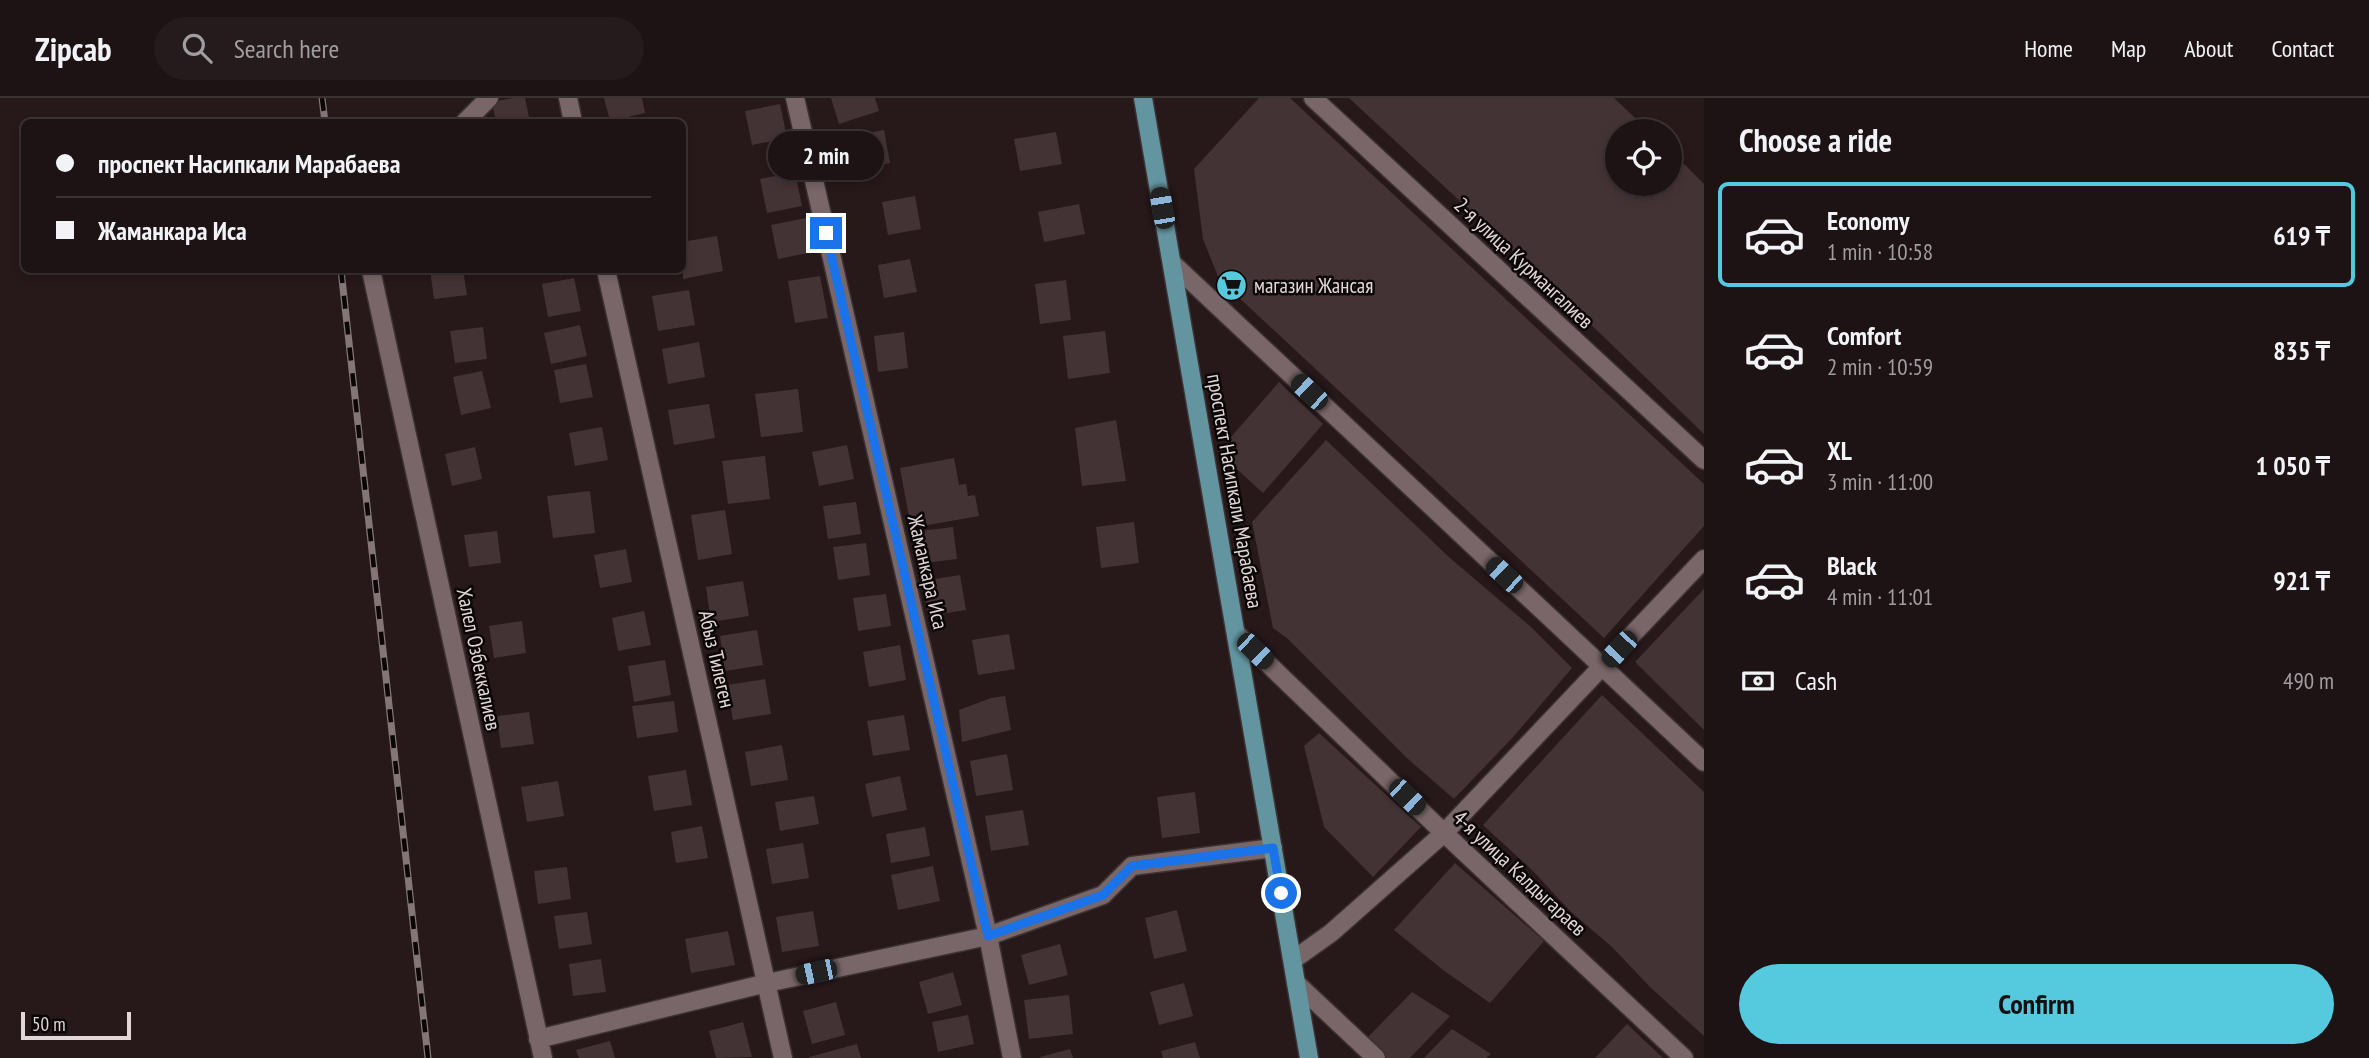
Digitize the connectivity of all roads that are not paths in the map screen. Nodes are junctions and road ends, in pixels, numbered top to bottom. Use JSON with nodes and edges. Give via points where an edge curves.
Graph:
{"nodes":[{"id":1,"x":489,"y":98,"type":"edge"},
{"id":2,"x":568,"y":98,"type":"edge"},
{"id":3,"x":794,"y":98,"type":"edge"},
{"id":4,"x":1143,"y":98,"type":"edge"},
{"id":5,"x":1313,"y":98,"type":"edge"},
{"id":6,"x":468,"y":119,"type":"edge"},
{"id":7,"x":572,"y":119,"type":"edge"},
{"id":8,"x":1172,"y":263,"type":"junction"},
{"id":9,"x":372,"y":273,"type":"edge"},
{"id":10,"x":607,"y":273,"type":"edge"},
{"id":11,"x":1704,"y":460,"type":"edge"},
{"id":12,"x":1704,"y":559,"type":"edge"},
{"id":13,"x":1236,"y":633,"type":"junction"},
{"id":14,"x":1602,"y":667,"type":"junction"},
{"id":15,"x":1704,"y":762,"type":"edge"},
{"id":16,"x":1444,"y":833,"type":"junction"},
{"id":17,"x":1273,"y":848,"type":"junction"},
{"id":18,"x":988,"y":936,"type":"junction"},
{"id":19,"x":1293,"y":960,"type":"junction"},
{"id":20,"x":767,"y":983,"type":"junction"},
{"id":21,"x":1296,"y":983,"type":"junction"},
{"id":22,"x":538,"y":1039,"type":"junction"},
{"id":23,"x":542,"y":1058,"type":"edge"},
{"id":24,"x":783,"y":1058,"type":"edge"},
{"id":25,"x":1012,"y":1058,"type":"edge"},
{"id":26,"x":1309,"y":1058,"type":"edge"},
{"id":27,"x":1376,"y":1058,"type":"edge"},
{"id":28,"x":1684,"y":1058,"type":"edge"}],
"edges":[{"from":1,"to":6,"type":"street"},
{"from":2,"to":7,"type":"street"},
{"from":3,"to":18,"type":"street","name":"Жаманкара Иса"},
{"from":4,"to":8,"type":"main road","name":"проспект Насипкали Марабаева"},
{"from":5,"to":11,"type":"street","name":"2-я улица Курмангалиев"},
{"from":8,"to":13,"type":"main road","name":"проспект Насипкали Марабаева"},
{"from":8,"to":14,"type":"street"},
{"from":9,"to":22,"type":"street","name":"Халел Озбеккалиев"},
{"from":10,"to":20,"type":"street","name":"Абыз Тилеген"},
{"from":12,"to":14,"type":"street"},
{"from":13,"to":16,"type":"street","name":"4-я улица Калдыгараев"},
{"from":13,"to":17,"type":"main road","name":"проспект Насипкали Марабаева"},
{"from":14,"to":15,"type":"street"},
{"from":14,"to":16,"type":"street"},
{"from":16,"to":19,"type":"street","via":[[1331,933]]},
{"from":16,"to":28,"type":"street","name":"4-я улица Калдыгараев"},
{"from":17,"to":18,"type":"street","via":[[1132,866],[1103,895]]},
{"from":17,"to":19,"type":"main road","name":"проспект Насипкали Марабаева"},
{"from":18,"to":20,"type":"street"},
{"from":18,"to":25,"type":"street","name":"Жаманкара Иса"},
{"from":19,"to":21,"type":"main road","name":"проспект Насипкали Марабаева"},
{"from":20,"to":22,"type":"street"},
{"from":20,"to":24,"type":"street","name":"Абыз Тилеген"},
{"from":21,"to":26,"type":"main road","name":"проспект Насипкали Марабаева"},
{"from":21,"to":27,"type":"street"},
{"from":22,"to":23,"type":"street","name":"Халел Озбеккалиев"}]}
